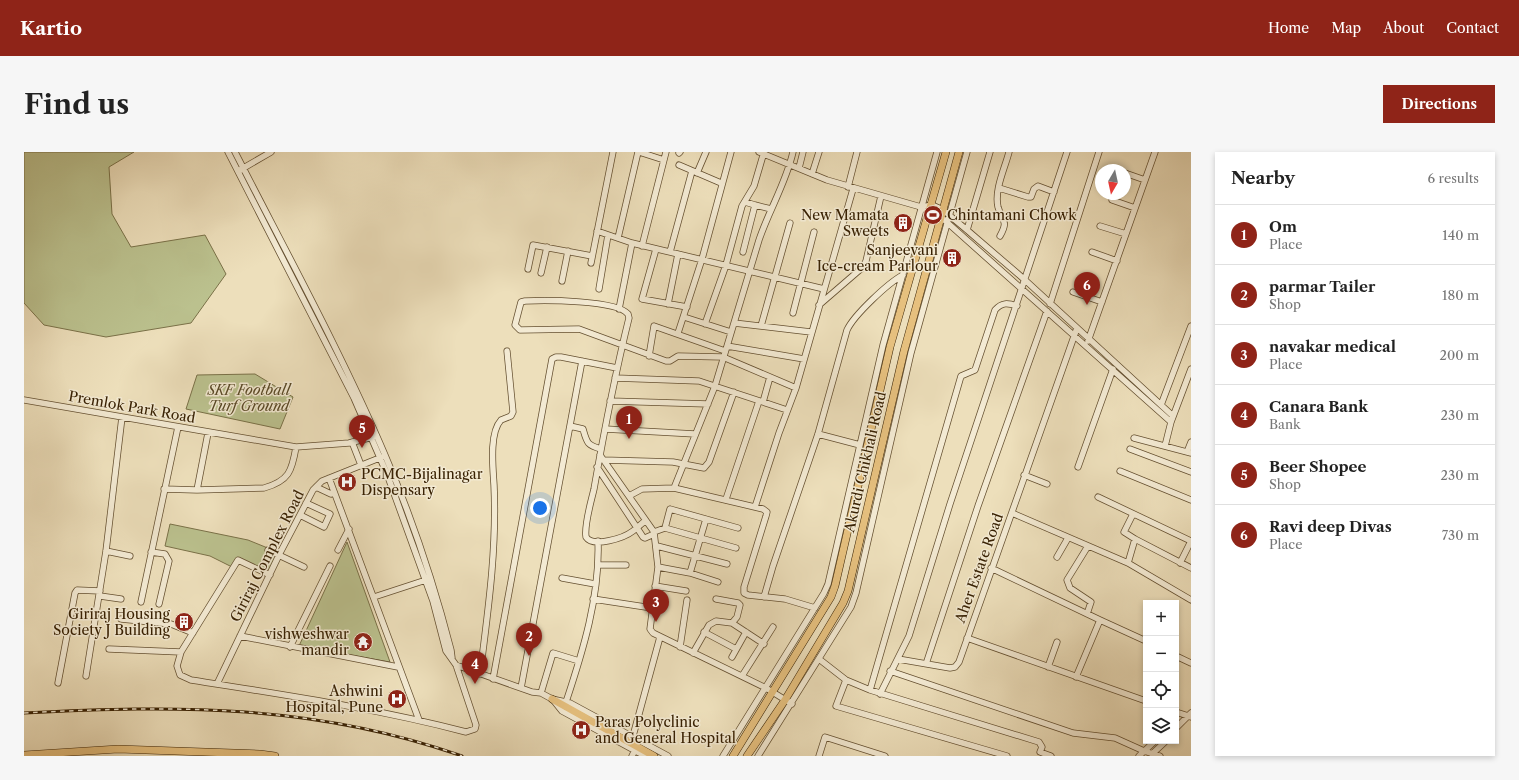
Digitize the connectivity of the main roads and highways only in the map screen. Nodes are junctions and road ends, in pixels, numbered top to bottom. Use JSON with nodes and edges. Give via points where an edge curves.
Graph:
{"nodes":[{"id":1,"x":946,"y":152,"type":"edge"},
{"id":2,"x":959,"y":152,"type":"edge"},
{"id":3,"x":552,"y":699,"type":"road end"},
{"id":4,"x":59,"y":754,"type":"edge"},
{"id":5,"x":24,"y":755,"type":"edge"},
{"id":6,"x":50,"y":755,"type":"edge"},
{"id":7,"x":259,"y":755,"type":"edge"},
{"id":8,"x":275,"y":756,"type":"edge"},
{"id":9,"x":654,"y":756,"type":"edge"},
{"id":10,"x":733,"y":756,"type":"edge"},
{"id":11,"x":747,"y":756,"type":"edge"}],
"edges":[{"from":1,"to":10,"type":"main road","name":"Akurdi Chikhali Road","via":[[890,347],[835,586],[831,597]]},
{"from":2,"to":11,"type":"main road","name":"Akurdi Chikhali Road","via":[[904,351],[848,591],[785,700]]},
{"from":3,"to":9,"type":"main road"},
{"from":4,"to":6,"type":"main road"},
{"from":4,"to":7,"type":"main road","via":[[144,749]]},
{"from":5,"to":6,"type":"main road"},
{"from":7,"to":8,"type":"main road"}]}
